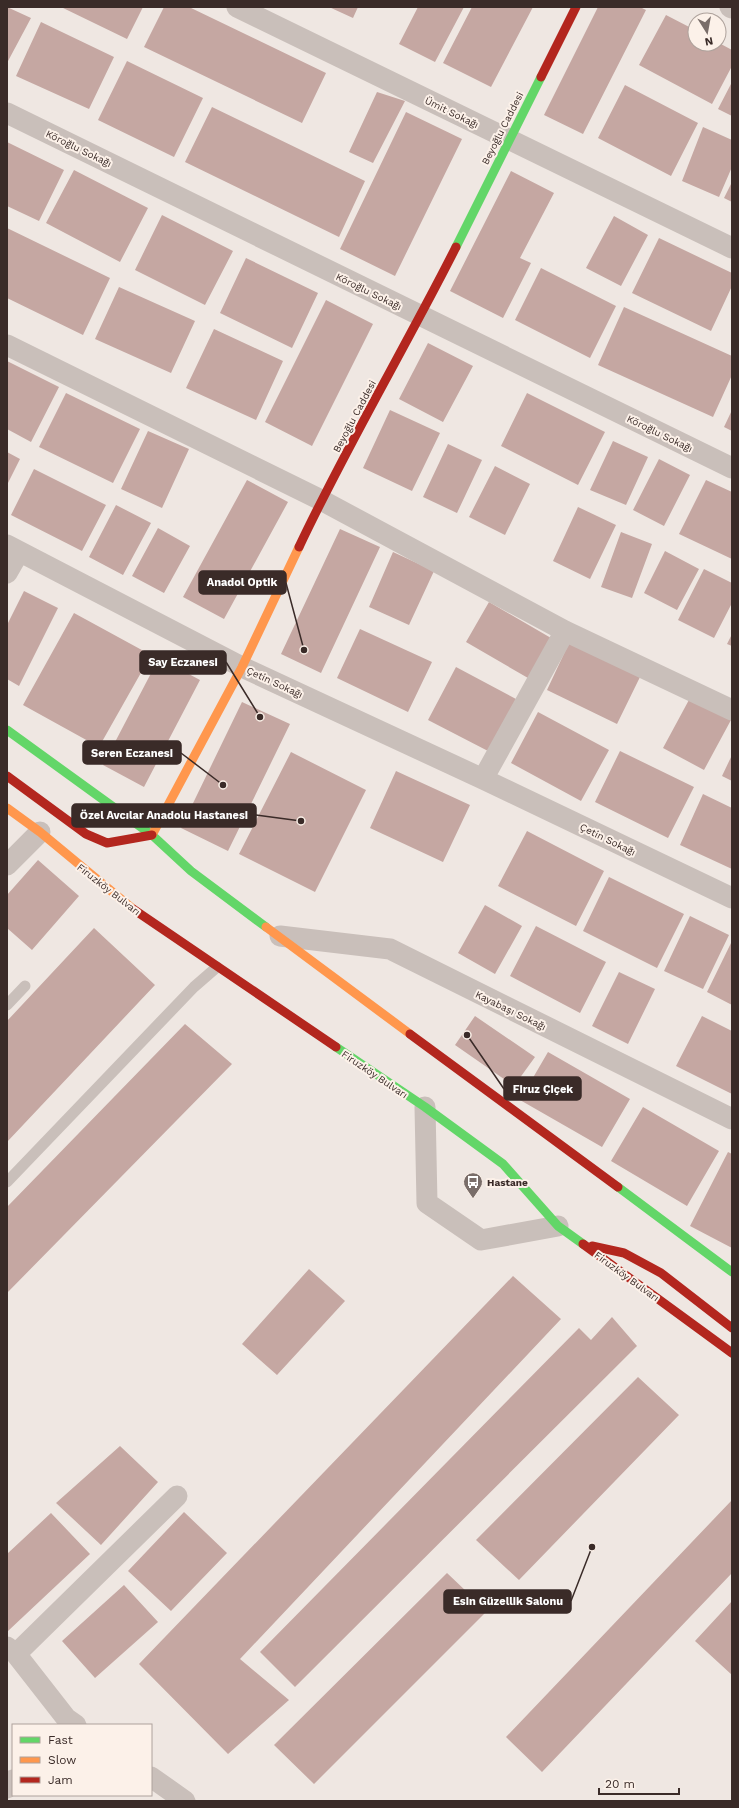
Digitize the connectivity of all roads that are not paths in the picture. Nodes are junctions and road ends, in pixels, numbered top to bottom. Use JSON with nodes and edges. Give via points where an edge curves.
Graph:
{"nodes":[{"id":1,"x":237,"y":7,"type":"edge"},
{"id":2,"x":576,"y":7,"type":"edge"},
{"id":3,"x":7,"y":113,"type":"edge"},
{"id":4,"x":508,"y":139,"type":"junction"},
{"id":5,"x":732,"y":248,"type":"edge"},
{"id":6,"x":421,"y":316,"type":"junction"},
{"id":7,"x":7,"y":345,"type":"edge"},
{"id":8,"x":732,"y":468,"type":"edge"},
{"id":9,"x":321,"y":500,"type":"junction"},
{"id":10,"x":13,"y":549,"type":"edge"},
{"id":11,"x":7,"y":573,"type":"edge"},
{"id":12,"x":565,"y":631,"type":"junction"},
{"id":13,"x":242,"y":667,"type":"junction"},
{"id":14,"x":732,"y":710,"type":"edge"},
{"id":15,"x":7,"y":730,"type":"edge"},
{"id":16,"x":7,"y":733,"type":"edge"},
{"id":17,"x":17,"y":737,"type":"junction"},
{"id":18,"x":7,"y":776,"type":"edge"},
{"id":19,"x":483,"y":779,"type":"junction"},
{"id":20,"x":7,"y":808,"type":"edge"},
{"id":21,"x":40,"y":832,"type":"junction"},
{"id":22,"x":152,"y":835,"type":"junction"},
{"id":23,"x":7,"y":865,"type":"edge"},
{"id":24,"x":732,"y":898,"type":"edge"},
{"id":25,"x":280,"y":936,"type":"junction"},
{"id":26,"x":217,"y":967,"type":"junction"},
{"id":27,"x":25,"y":986,"type":"dead end"},
{"id":28,"x":7,"y":1005,"type":"edge"},
{"id":29,"x":425,"y":1107,"type":"junction"},
{"id":30,"x":732,"y":1119,"type":"edge"},
{"id":31,"x":7,"y":1182,"type":"edge"},
{"id":32,"x":558,"y":1226,"type":"junction"},
{"id":33,"x":583,"y":1244,"type":"junction"},
{"id":34,"x":732,"y":1272,"type":"edge"},
{"id":35,"x":732,"y":1328,"type":"edge"},
{"id":36,"x":732,"y":1354,"type":"edge"},
{"id":37,"x":177,"y":1496,"type":"dead end"},
{"id":38,"x":11,"y":1650,"type":"edge"},
{"id":39,"x":68,"y":1723,"type":"edge"},
{"id":40,"x":152,"y":1778,"type":"edge"},
{"id":41,"x":183,"y":1801,"type":"edge"}],
"edges":[{"from":1,"to":4,"type":"street","name":"Ümit Sokağı"},
{"from":2,"to":4,"type":"main road","name":"Beyoğlu Caddesi"},
{"from":3,"to":6,"type":"street","name":"Köroğlu Sokağı"},
{"from":4,"to":5,"type":"street","name":"Ümit Sokağı"},
{"from":4,"to":6,"type":"main road","name":"Beyoğlu Caddesi"},
{"from":6,"to":8,"type":"street","name":"Köroğlu Sokağı"},
{"from":6,"to":9,"type":"main road","name":"Beyoğlu Caddesi"},
{"from":7,"to":9,"type":"street"},
{"from":9,"to":12,"type":"street"},
{"from":9,"to":13,"type":"main road","name":"Beyoğlu Caddesi"},
{"from":10,"to":11,"type":"street"},
{"from":10,"to":13,"type":"street","name":"Çetin Sokağı"},
{"from":12,"to":14,"type":"street"},
{"from":12,"to":19,"type":"street"},
{"from":13,"to":19,"type":"street","name":"Çetin Sokağı"},
{"from":13,"to":22,"type":"main road","name":"Beyoğlu Caddesi"},
{"from":15,"to":17,"type":"main road"},
{"from":16,"to":17,"type":"main road"},
{"from":17,"to":22,"type":"main road"},
{"from":18,"to":22,"type":"main road","via":[[86,834],[107,843]]},
{"from":19,"to":24,"type":"street","name":"Çetin Sokağı"},
{"from":20,"to":21,"type":"main road","name":"Firuzköy Bulvarı"},
{"from":21,"to":23,"type":"street"},
{"from":21,"to":26,"type":"main road","name":"Firuzköy Bulvarı","via":[[125,904]]},
{"from":22,"to":25,"type":"main road","via":[[191,871]]},
{"from":25,"to":30,"type":"street","name":"Kayabaşı Sokağı","via":[[390,949]]},
{"from":25,"to":34,"type":"main road"},
{"from":26,"to":29,"type":"main road","name":"Firuzköy Bulvarı"},
{"from":26,"to":31,"type":"lane"},
{"from":27,"to":28,"type":"lane"},
{"from":29,"to":32,"type":"main road","name":"Firuzköy Bulvarı","via":[[502,1164]]},
{"from":29,"to":32,"type":"street","via":[[427,1203],[481,1240]]},
{"from":32,"to":33,"type":"main road","name":"Firuzköy Bulvarı"},
{"from":33,"to":35,"type":"main road","via":[[624,1253],[661,1273]]},
{"from":33,"to":36,"type":"main road","name":"Firuzköy Bulvarı"},
{"from":37,"to":38,"type":"street"},
{"from":38,"to":39,"type":"street"},
{"from":40,"to":41,"type":"street"}]}
